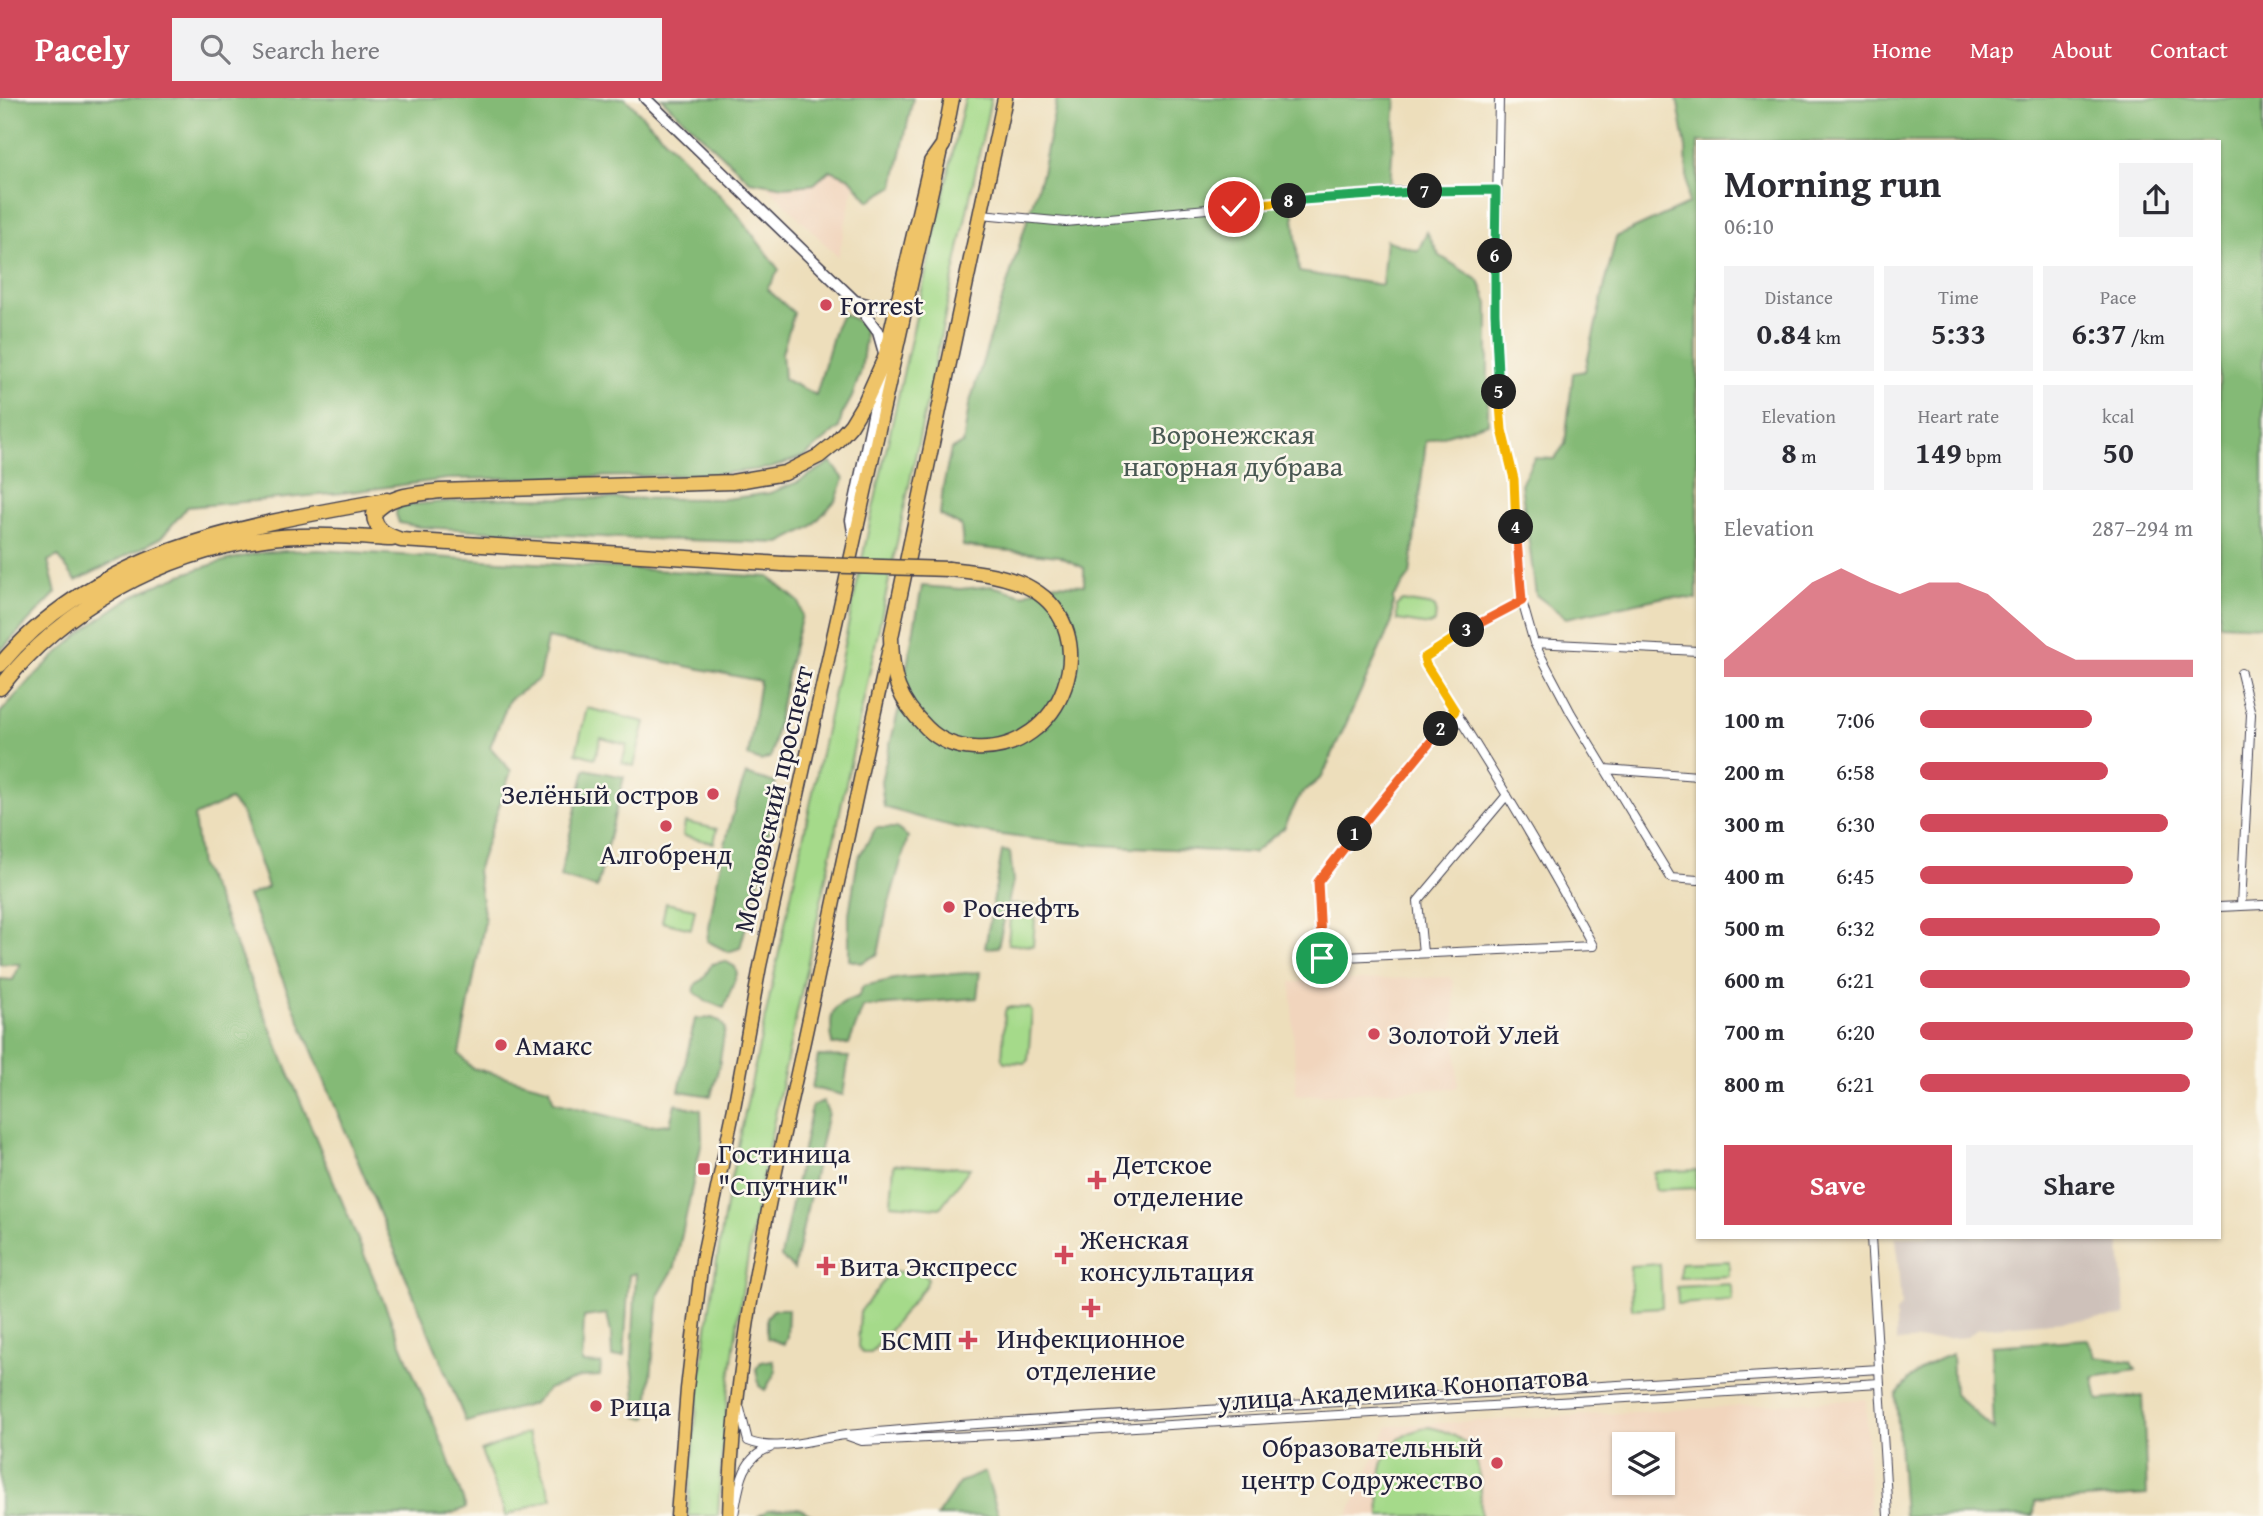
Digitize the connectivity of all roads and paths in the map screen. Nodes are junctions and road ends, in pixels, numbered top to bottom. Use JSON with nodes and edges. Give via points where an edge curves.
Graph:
{"nodes":[{"id":1,"x":645,"y":98,"type":"edge"},
{"id":2,"x":952,"y":98,"type":"edge"},
{"id":3,"x":1005,"y":98,"type":"edge"},
{"id":4,"x":1499,"y":98,"type":"edge"},
{"id":5,"x":943,"y":145,"type":"junction"},
{"id":6,"x":1496,"y":190,"type":"junction"},
{"id":7,"x":981,"y":214,"type":"junction"},
{"id":8,"x":900,"y":295,"type":"junction"},
{"id":9,"x":854,"y":300,"type":"junction"},
{"id":10,"x":885,"y":358,"type":"junction"},
{"id":11,"x":395,"y":498,"type":"junction"},
{"id":12,"x":401,"y":540,"type":"junction"},
{"id":13,"x":855,"y":545,"type":"junction"},
{"id":14,"x":1522,"y":601,"type":"junction"},
{"id":15,"x":891,"y":637,"type":"junction"},
{"id":16,"x":1534,"y":643,"type":"junction"},
{"id":17,"x":1696,"y":652,"type":"edge"},
{"id":18,"x":0,"y":665,"type":"edge"},
{"id":19,"x":2241,"y":673,"type":"dead end"},
{"id":20,"x":0,"y":688,"type":"edge"},
{"id":21,"x":1455,"y":711,"type":"junction"},
{"id":22,"x":1605,"y":769,"type":"junction"},
{"id":23,"x":1696,"y":776,"type":"edge"},
{"id":24,"x":1507,"y":794,"type":"junction"},
{"id":25,"x":1696,"y":880,"type":"edge"},
{"id":26,"x":2241,"y":905,"type":"junction"},
{"id":27,"x":2263,"y":905,"type":"edge"},
{"id":28,"x":2221,"y":907,"type":"edge"},
{"id":29,"x":1423,"y":953,"type":"junction"},
{"id":30,"x":1871,"y":1239,"type":"edge"},
{"id":31,"x":1879,"y":1369,"type":"junction"},
{"id":32,"x":1880,"y":1383,"type":"junction"},
{"id":33,"x":737,"y":1392,"type":"junction"},
{"id":34,"x":845,"y":1435,"type":"junction"},
{"id":35,"x":780,"y":1445,"type":"junction"},
{"id":36,"x":677,"y":1516,"type":"edge"},
{"id":37,"x":731,"y":1516,"type":"edge"},
{"id":38,"x":1888,"y":1516,"type":"edge"}],
"edges":[{"from":1,"to":9,"type":"street"},
{"from":2,"to":5,"type":"highway","name":"Московский проспект"},
{"from":3,"to":7,"type":"highway"},
{"from":4,"to":6,"type":"street"},
{"from":5,"to":8,"type":"highway","via":[[931,163]]},
{"from":5,"to":13,"type":"main road","name":"Московский проспект"},
{"from":6,"to":7,"type":"street","via":[[1402,191],[1066,222]]},
{"from":6,"to":14,"type":"street","via":[[1498,383],[1502,430],[1514,479]]},
{"from":7,"to":15,"type":"highway"},
{"from":8,"to":9,"type":"street","via":[[883,306]]},
{"from":8,"to":10,"type":"highway"},
{"from":9,"to":10,"type":"street","via":[[878,332]]},
{"from":10,"to":11,"type":"highway","via":[[866,400],[843,434],[819,456],[785,473],[732,482],[493,488]]},
{"from":10,"to":13,"type":"street","via":[[850,520]]},
{"from":11,"to":12,"type":"highway","via":[[376,510],[374,519],[382,532]]},
{"from":11,"to":18,"type":"highway","via":[[229,532],[136,563],[49,617]]},
{"from":12,"to":15,"type":"highway","bridge":true,"via":[[976,572],[1032,589],[1052,607],[1066,635],[1069,665],[1064,692],[1049,717],[1025,737],[996,747],[946,743],[902,699],[894,675]]},
{"from":12,"to":20,"type":"highway","via":[[265,539],[165,566],[81,611],[32,652]]},
{"from":13,"to":36,"type":"main road","name":"Московский проспект","via":[[760,966],[702,1260]]},
{"from":14,"to":16,"type":"street"},
{"from":14,"to":21,"type":"street","via":[[1424,658]]},
{"from":15,"to":33,"type":"main road","via":[[770,1194]]},
{"from":16,"to":17,"type":"street"},
{"from":16,"to":22,"type":"street"},
{"from":19,"to":26,"type":"street","via":[[2251,714]]},
{"from":21,"to":24,"type":"street"},
{"from":21,"to":29,"type":"street","via":[[1318,882],[1322,958]]},
{"from":22,"to":23,"type":"street"},
{"from":22,"to":25,"type":"street","via":[[1671,878]]},
{"from":24,"to":29,"type":"street","via":[[1418,901]]},
{"from":24,"to":29,"type":"street","via":[[1593,946]]},
{"from":26,"to":27,"type":"street"},
{"from":26,"to":28,"type":"street"},
{"from":30,"to":31,"type":"street"},
{"from":31,"to":32,"type":"street"},
{"from":31,"to":34,"type":"street","name":"улица Академика Конопатова"},
{"from":32,"to":34,"type":"street","name":"улица Академика Конопатова","via":[[955,1437],[862,1441]]},
{"from":32,"to":38,"type":"street"},
{"from":33,"to":35,"type":"street","via":[[748,1441]]},
{"from":33,"to":37,"type":"main road"},
{"from":34,"to":35,"type":"street","name":"улица Академика Конопатова"},
{"from":35,"to":37,"type":"street","via":[[762,1450],[748,1464]]}]}
